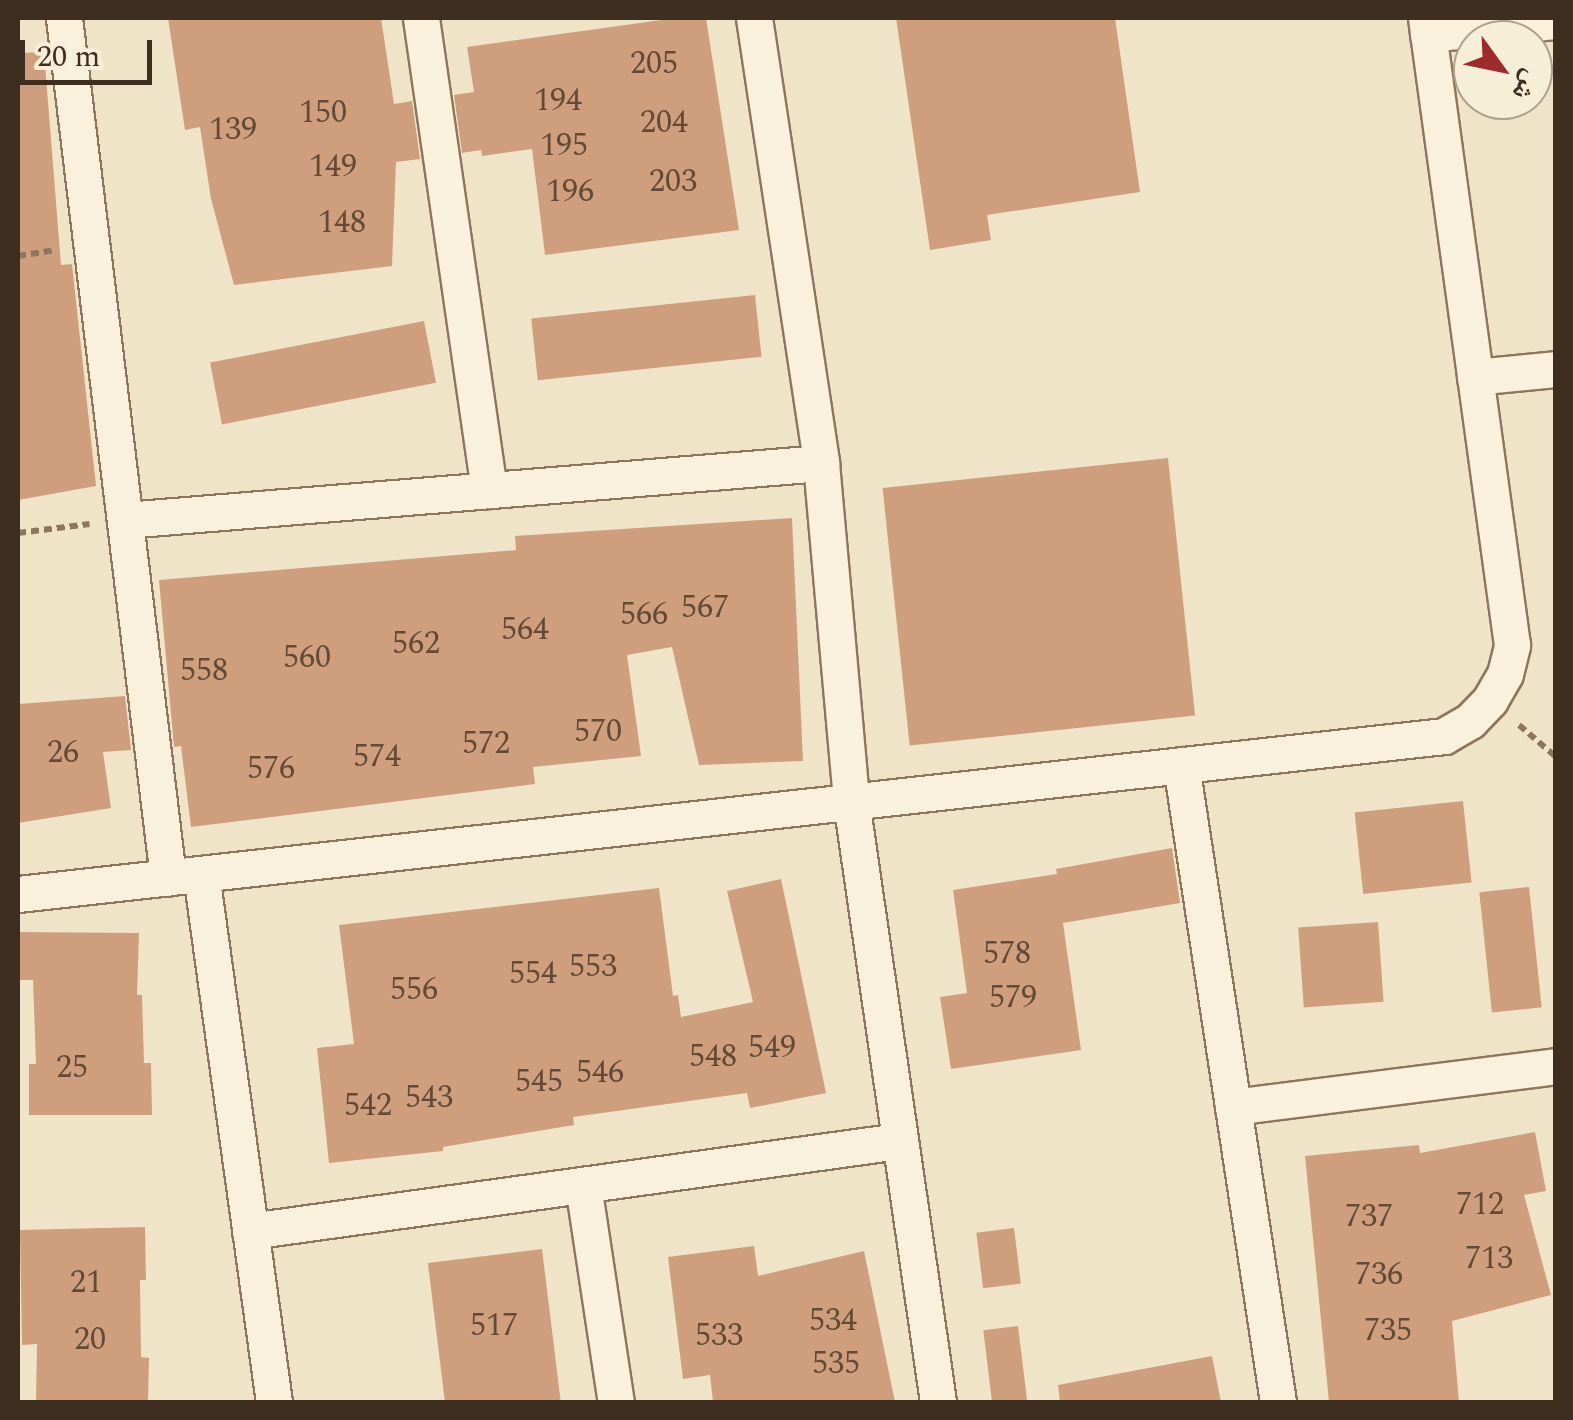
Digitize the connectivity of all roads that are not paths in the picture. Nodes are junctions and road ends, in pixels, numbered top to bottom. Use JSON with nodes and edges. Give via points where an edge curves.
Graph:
{"nodes":[{"id":1,"x":64,"y":18,"type":"edge"},
{"id":2,"x":421,"y":18,"type":"edge"},
{"id":3,"x":754,"y":18,"type":"edge"},
{"id":4,"x":1556,"y":22,"type":"edge"},
{"id":5,"x":1427,"y":26,"type":"edge"},
{"id":6,"x":1556,"y":369,"type":"edge"},
{"id":7,"x":1475,"y":377,"type":"junction"},
{"id":8,"x":821,"y":463,"type":"junction"},
{"id":9,"x":489,"y":490,"type":"junction"},
{"id":10,"x":124,"y":520,"type":"junction"},
{"id":11,"x":1181,"y":764,"type":"junction"},
{"id":12,"x":851,"y":802,"type":"junction"},
{"id":13,"x":184,"y":876,"type":"junction"},
{"id":14,"x":18,"y":894,"type":"edge"},
{"id":15,"x":1556,"y":1066,"type":"edge"},
{"id":16,"x":1233,"y":1107,"type":"junction"},
{"id":17,"x":900,"y":1141,"type":"junction"},
{"id":18,"x":583,"y":1185,"type":"junction"},
{"id":19,"x":250,"y":1231,"type":"junction"},
{"id":20,"x":274,"y":1402,"type":"edge"},
{"id":21,"x":616,"y":1402,"type":"edge"},
{"id":22,"x":938,"y":1402,"type":"edge"},
{"id":23,"x":1278,"y":1402,"type":"edge"}],
"edges":[{"from":1,"to":10,"type":"street"},
{"from":2,"to":9,"type":"street"},
{"from":3,"to":8,"type":"street"},
{"from":4,"to":5,"type":"street"},
{"from":5,"to":7,"type":"street"},
{"from":6,"to":7,"type":"street"},
{"from":7,"to":11,"type":"street","via":[[1512,645],[1490,700],[1444,736]]},
{"from":8,"to":9,"type":"street"},
{"from":8,"to":12,"type":"street"},
{"from":9,"to":10,"type":"street"},
{"from":10,"to":13,"type":"street"},
{"from":11,"to":12,"type":"street"},
{"from":11,"to":16,"type":"street"},
{"from":12,"to":13,"type":"street"},
{"from":12,"to":17,"type":"street"},
{"from":13,"to":14,"type":"street"},
{"from":13,"to":19,"type":"street"},
{"from":15,"to":16,"type":"street"},
{"from":16,"to":23,"type":"street"},
{"from":17,"to":18,"type":"street"},
{"from":17,"to":22,"type":"street"},
{"from":18,"to":19,"type":"street"},
{"from":18,"to":21,"type":"street"},
{"from":19,"to":20,"type":"street"}]}
